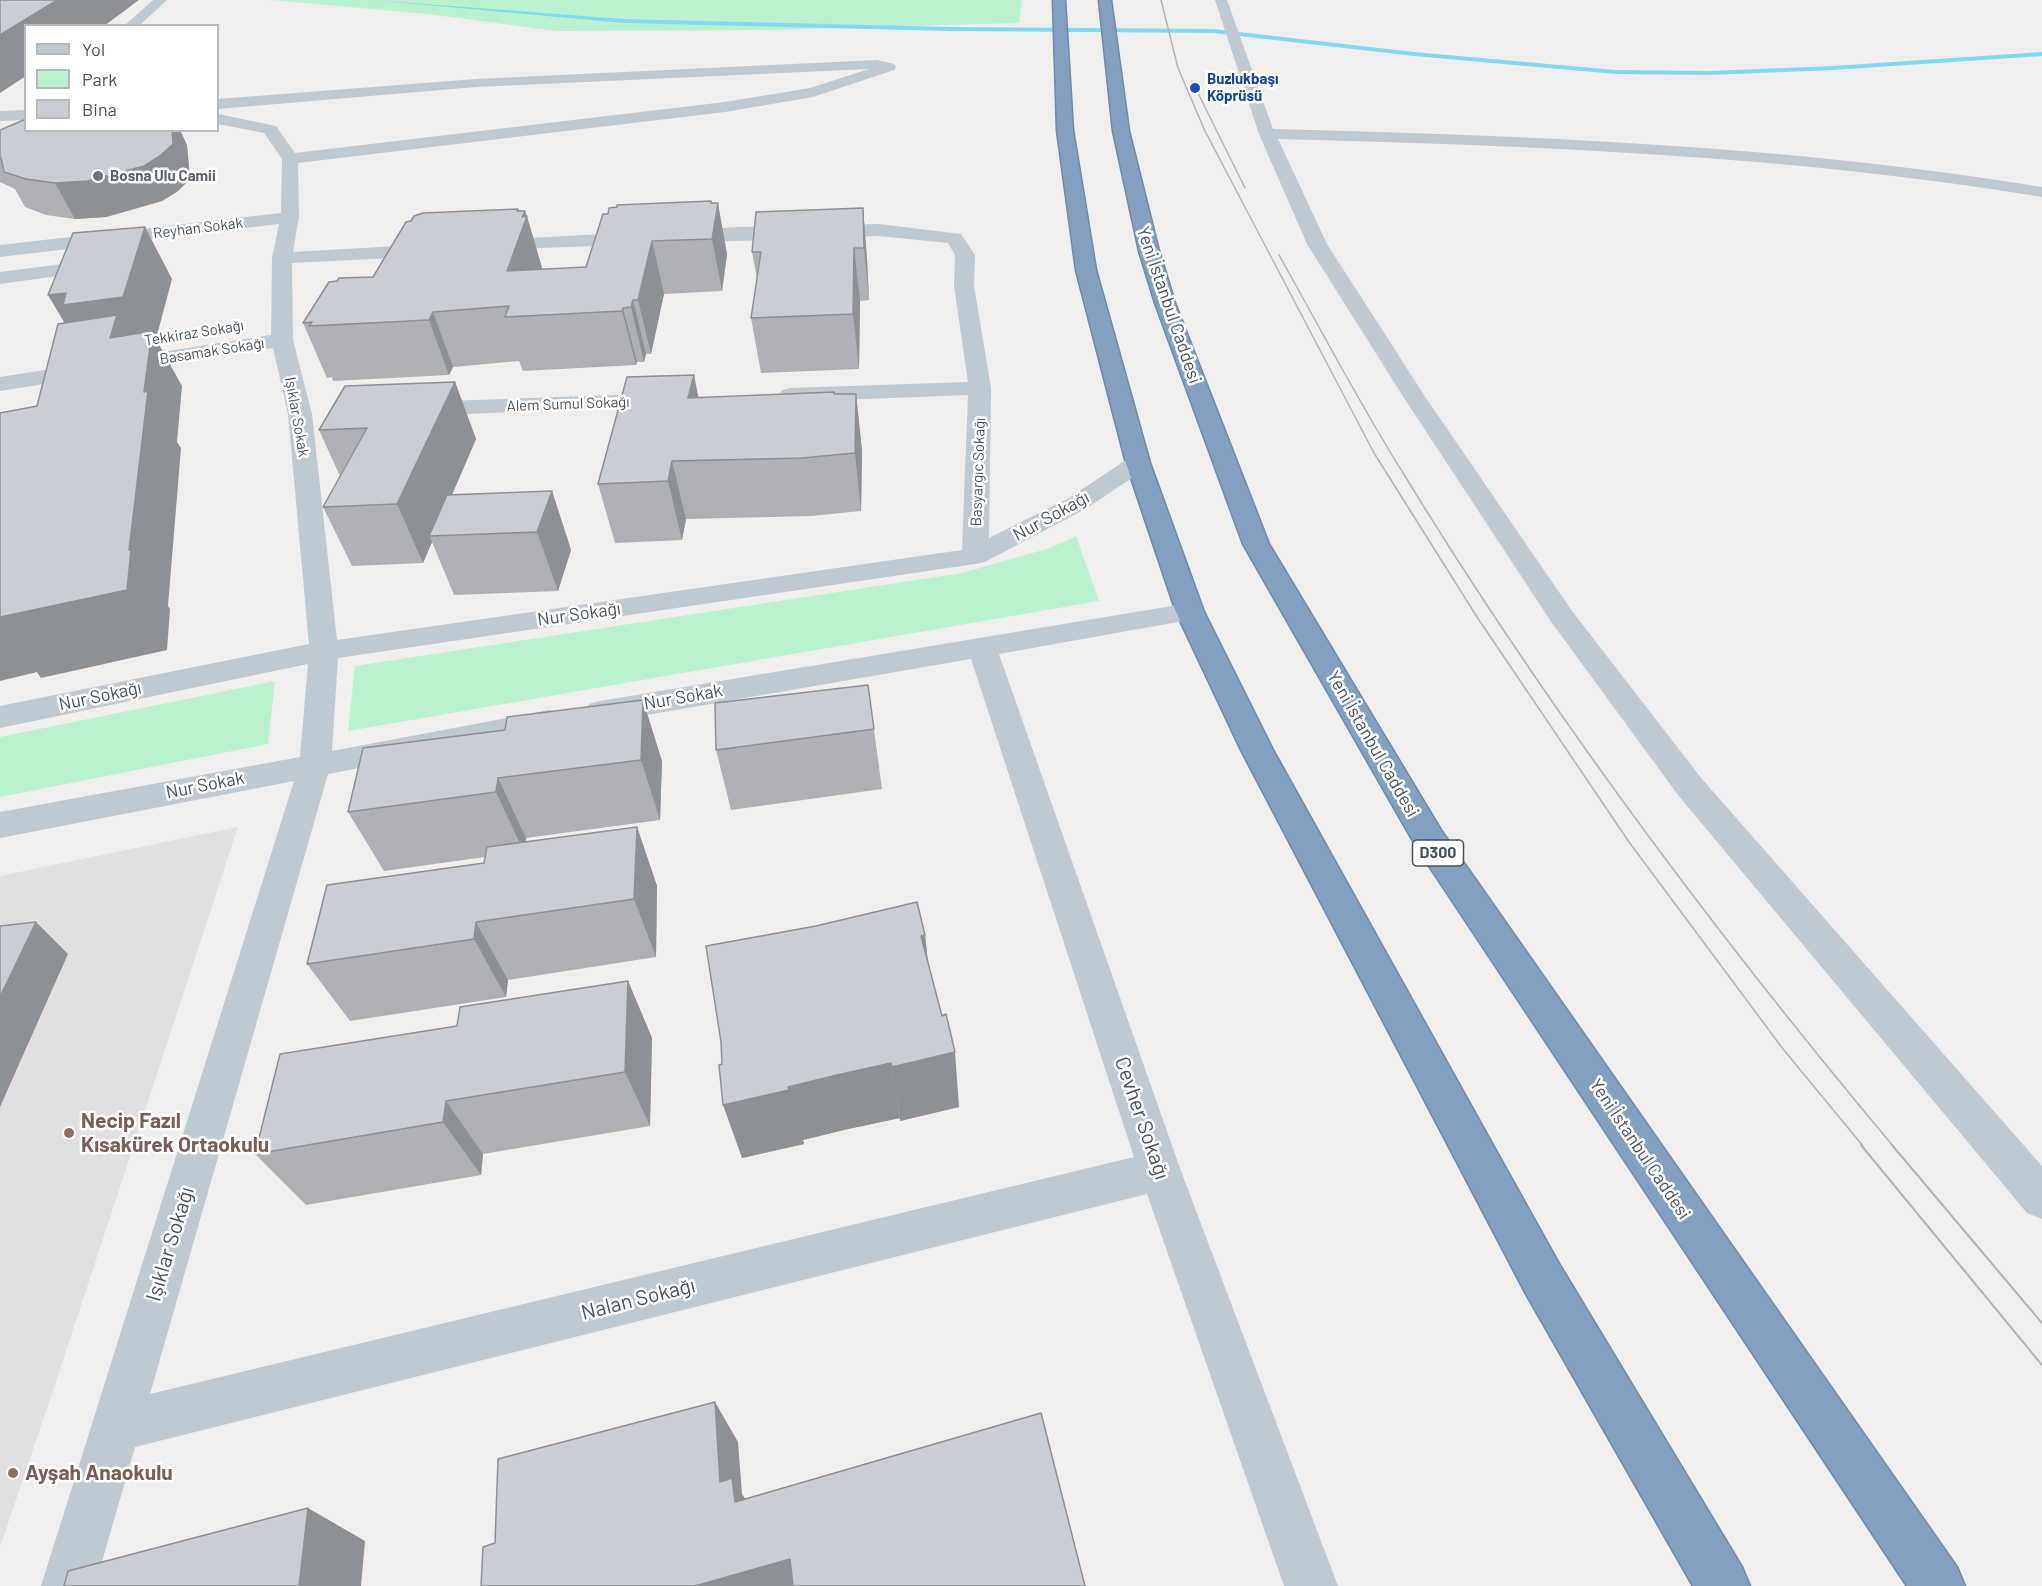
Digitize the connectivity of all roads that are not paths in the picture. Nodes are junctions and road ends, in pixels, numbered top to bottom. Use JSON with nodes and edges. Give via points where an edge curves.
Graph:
{"nodes":[{"id":1,"x":161,"y":0,"type":"edge"},
{"id":2,"x":1059,"y":0,"type":"edge"},
{"id":3,"x":1105,"y":0,"type":"edge"},
{"id":4,"x":1221,"y":0,"type":"edge"},
{"id":5,"x":132,"y":24,"type":"edge"},
{"id":6,"x":219,"y":104,"type":"edge"},
{"id":7,"x":0,"y":116,"type":"edge"},
{"id":8,"x":219,"y":119,"type":"edge"},
{"id":9,"x":23,"y":121,"type":"edge"},
{"id":10,"x":1266,"y":134,"type":"junction"},
{"id":11,"x":290,"y":159,"type":"junction"},
{"id":12,"x":2042,"y":192,"type":"edge"},
{"id":13,"x":290,"y":217,"type":"junction"},
{"id":14,"x":235,"y":224,"type":"junction"},
{"id":15,"x":0,"y":251,"type":"edge"},
{"id":16,"x":167,"y":251,"type":"dead end"},
{"id":17,"x":282,"y":258,"type":"junction"},
{"id":18,"x":116,"y":263,"type":"edge"},
{"id":19,"x":0,"y":278,"type":"edge"},
{"id":20,"x":282,"y":329,"type":"junction"},
{"id":21,"x":0,"y":364,"type":"edge"},
{"id":22,"x":0,"y":384,"type":"edge"},
{"id":23,"x":980,"y":388,"type":"junction"},
{"id":24,"x":765,"y":396,"type":"edge"},
{"id":25,"x":693,"y":399,"type":"edge"},
{"id":26,"x":395,"y":410,"type":"edge"},
{"id":27,"x":324,"y":413,"type":"dead end"},
{"id":28,"x":300,"y":414,"type":"junction"},
{"id":29,"x":1138,"y":463,"type":"junction"},
{"id":30,"x":975,"y":556,"type":"junction"},
{"id":31,"x":1190,"y":612,"type":"junction"},
{"id":32,"x":982,"y":648,"type":"junction"},
{"id":33,"x":324,"y":651,"type":"junction"},
{"id":34,"x":0,"y":717,"type":"edge"},
{"id":35,"x":315,"y":764,"type":"junction"},
{"id":36,"x":0,"y":825,"type":"edge"},
{"id":37,"x":1160,"y":1171,"type":"junction"},
{"id":38,"x":2042,"y":1198,"type":"edge"},
{"id":39,"x":115,"y":1427,"type":"junction"},
{"id":40,"x":68,"y":1586,"type":"edge"},
{"id":41,"x":1311,"y":1586,"type":"edge"},
{"id":42,"x":1723,"y":1586,"type":"edge"},
{"id":43,"x":1938,"y":1586,"type":"edge"}],
"edges":[{"from":1,"to":5,"type":"street"},
{"from":2,"to":29,"type":"highway","via":[[1065,130],[1086,270]]},
{"from":3,"to":43,"type":"highway","name":"Yeni İstanbul Caddesi","number":"D300","via":[[1128,167],[1149,251],[1256,544],[1429,839]]},
{"from":4,"to":10,"type":"street"},
{"from":6,"to":11,"type":"street","via":[[486,82],[877,64],[889,67],[813,92],[725,107]]},
{"from":7,"to":9,"type":"street"},
{"from":8,"to":11,"type":"street","via":[[270,129]]},
{"from":10,"to":12,"type":"street","via":[[1494,140],[1694,151],[1877,167]]},
{"from":10,"to":38,"type":"street","via":[[1317,244],[1562,617],[1689,787]]},
{"from":11,"to":13,"type":"street","name":"Işıklar Sokak"},
{"from":13,"to":14,"type":"street","name":"Reyhan Sokak"},
{"from":13,"to":17,"type":"street","name":"Işıklar Sokak"},
{"from":14,"to":15,"type":"street","name":"Reyhan Sokak"},
{"from":14,"to":16,"type":"street"},
{"from":17,"to":20,"type":"street","name":"Işıklar Sokak"},
{"from":17,"to":23,"type":"street","name":"Basyargıc Sokağı","via":[[739,233],[879,230],[954,238],[965,255],[964,286]]},
{"from":18,"to":19,"type":"street"},
{"from":20,"to":21,"type":"street","name":"Tekkiraz Sokağı"},
{"from":20,"to":22,"type":"street","name":"Basamak Sokağı"},
{"from":20,"to":28,"type":"street","name":"Işıklar Sokak"},
{"from":23,"to":24,"type":"street"},
{"from":23,"to":30,"type":"street","name":"Basyargıc Sokağı"},
{"from":25,"to":26,"type":"street","name":"Alem Sumul Sokağı"},
{"from":27,"to":28,"type":"street"},
{"from":28,"to":33,"type":"street","name":"Işıklar Sokak"},
{"from":29,"to":30,"type":"street","name":"Nur Sokağı","via":[[1078,503]]},
{"from":29,"to":31,"type":"highway"},
{"from":30,"to":33,"type":"street","name":"Nur Sokağı"},
{"from":31,"to":32,"type":"street","name":"Nur Sokak"},
{"from":31,"to":42,"type":"highway","via":[[1257,750],[1542,1278]]},
{"from":32,"to":35,"type":"street","name":"Nur Sokak","via":[[659,701]]},
{"from":32,"to":37,"type":"street","name":"Cevher Sokağı"},
{"from":33,"to":34,"type":"street","name":"Nur Sokağı"},
{"from":33,"to":35,"type":"street","name":"Işıklar Sokak"},
{"from":35,"to":36,"type":"street","name":"Nur Sokak"},
{"from":35,"to":39,"type":"street","name":"Işıklar Sokağı"},
{"from":37,"to":39,"type":"street","name":"Nalan Sokağı"},
{"from":37,"to":41,"type":"street","name":"Cevher Sokağı"},
{"from":39,"to":40,"type":"street","name":"Işıklar Sokağı"}]}
